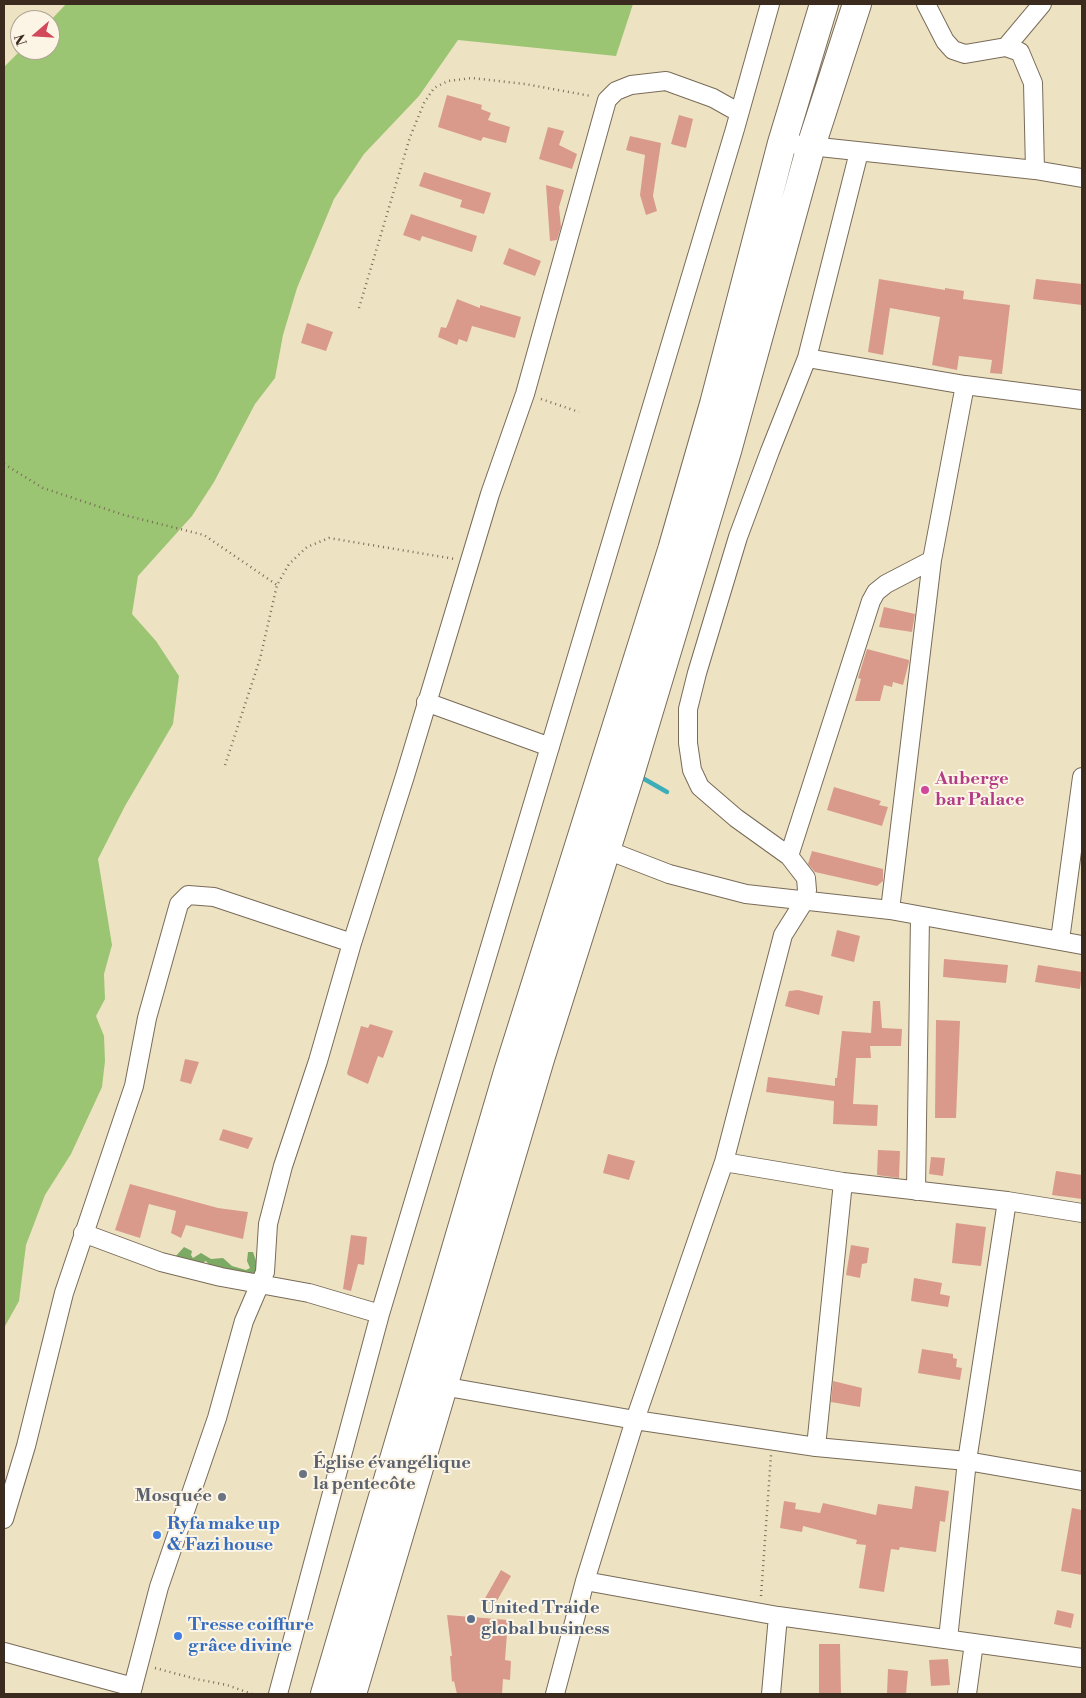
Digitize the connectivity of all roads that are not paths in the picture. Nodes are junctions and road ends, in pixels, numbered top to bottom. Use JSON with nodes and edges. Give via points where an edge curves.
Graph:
{"nodes":[{"id":1,"x":770,"y":4,"type":"edge"},
{"id":2,"x":824,"y":4,"type":"edge"},
{"id":3,"x":858,"y":4,"type":"edge"},
{"id":4,"x":926,"y":4,"type":"edge"},
{"id":5,"x":1042,"y":4,"type":"edge"},
{"id":6,"x":1006,"y":47,"type":"junction"},
{"id":7,"x":738,"y":112,"type":"junction"},
{"id":8,"x":782,"y":143,"type":"junction"},
{"id":9,"x":811,"y":146,"type":"junction"},
{"id":10,"x":858,"y":152,"type":"junction"},
{"id":11,"x":1035,"y":170,"type":"junction"},
{"id":12,"x":1082,"y":178,"type":"edge"},
{"id":13,"x":807,"y":358,"type":"junction"},
{"id":14,"x":965,"y":385,"type":"junction"},
{"id":15,"x":1082,"y":400,"type":"edge"},
{"id":16,"x":932,"y":560,"type":"junction"},
{"id":17,"x":426,"y":702,"type":"junction"},
{"id":18,"x":550,"y":747,"type":"junction"},
{"id":19,"x":1082,"y":776,"type":"edge"},
{"id":20,"x":1079,"y":823,"type":"edge"},
{"id":21,"x":606,"y":850,"type":"junction"},
{"id":22,"x":789,"y":856,"type":"junction"},
{"id":23,"x":805,"y":900,"type":"junction"},
{"id":24,"x":890,"y":910,"type":"junction"},
{"id":25,"x":920,"y":916,"type":"junction"},
{"id":26,"x":1060,"y":940,"type":"junction"},
{"id":27,"x":352,"y":943,"type":"junction"},
{"id":28,"x":1082,"y":945,"type":"edge"},
{"id":29,"x":724,"y":1162,"type":"junction"},
{"id":30,"x":842,"y":1182,"type":"junction"},
{"id":31,"x":916,"y":1191,"type":"junction"},
{"id":32,"x":1007,"y":1201,"type":"junction"},
{"id":33,"x":1082,"y":1213,"type":"edge"},
{"id":34,"x":83,"y":1233,"type":"junction"},
{"id":35,"x":261,"y":1283,"type":"junction"},
{"id":36,"x":380,"y":1314,"type":"junction"},
{"id":37,"x":442,"y":1386,"type":"junction"},
{"id":38,"x":635,"y":1420,"type":"junction"},
{"id":39,"x":816,"y":1447,"type":"junction"},
{"id":40,"x":967,"y":1461,"type":"junction"},
{"id":41,"x":1082,"y":1481,"type":"edge"},
{"id":42,"x":4,"y":1519,"type":"edge"},
{"id":43,"x":585,"y":1580,"type":"junction"},
{"id":44,"x":778,"y":1616,"type":"junction"},
{"id":45,"x":948,"y":1639,"type":"junction"},
{"id":46,"x":974,"y":1643,"type":"junction"},
{"id":47,"x":4,"y":1652,"type":"edge"},
{"id":48,"x":1082,"y":1658,"type":"edge"},
{"id":49,"x":132,"y":1690,"type":"edge"},
{"id":50,"x":278,"y":1694,"type":"edge"},
{"id":51,"x":325,"y":1694,"type":"edge"},
{"id":52,"x":352,"y":1694,"type":"edge"},
{"id":53,"x":555,"y":1694,"type":"edge"},
{"id":54,"x":771,"y":1694,"type":"edge"},
{"id":55,"x":967,"y":1694,"type":"edge"}],
"edges":[{"from":1,"to":7,"type":"street"},
{"from":2,"to":8,"type":"main road"},
{"from":3,"to":9,"type":"main road"},
{"from":4,"to":6,"type":"street","via":[[953,50],[978,54]]},
{"from":5,"to":6,"type":"street"},
{"from":6,"to":11,"type":"street","via":[[1020,52],[1033,83]]},
{"from":7,"to":17,"type":"street","via":[[713,98],[666,81],[631,85],[616,91],[607,100],[524,394]]},
{"from":7,"to":18,"type":"street","via":[[730,148]]},
{"from":8,"to":9,"type":"street"},
{"from":8,"to":51,"type":"main road","via":[[672,550],[508,1072]]},
{"from":9,"to":10,"type":"street"},
{"from":9,"to":21,"type":"main road","via":[[727,451]]},
{"from":10,"to":11,"type":"street"},
{"from":10,"to":13,"type":"street"},
{"from":11,"to":12,"type":"street"},
{"from":13,"to":14,"type":"street"},
{"from":13,"to":22,"type":"street","via":[[738,537],[688,710],[692,770],[700,787]]},
{"from":14,"to":15,"type":"street"},
{"from":14,"to":16,"type":"street"},
{"from":16,"to":22,"type":"street","via":[[876,592]]},
{"from":16,"to":24,"type":"street"},
{"from":17,"to":18,"type":"street"},
{"from":17,"to":27,"type":"street"},
{"from":18,"to":36,"type":"street"},
{"from":19,"to":20,"type":"street"},
{"from":20,"to":26,"type":"street"},
{"from":21,"to":23,"type":"street","via":[[707,886]]},
{"from":21,"to":37,"type":"main road"},
{"from":22,"to":23,"type":"street","via":[[806,878],[808,890]]},
{"from":23,"to":24,"type":"street"},
{"from":23,"to":29,"type":"street","via":[[783,935]]},
{"from":24,"to":25,"type":"street"},
{"from":25,"to":26,"type":"street"},
{"from":25,"to":31,"type":"street"},
{"from":26,"to":28,"type":"street"},
{"from":27,"to":34,"type":"street","via":[[214,897],[188,895],[179,904],[147,1018],[134,1086]]},
{"from":27,"to":35,"type":"street","via":[[278,1185],[268,1224],[265,1272]]},
{"from":29,"to":30,"type":"street"},
{"from":29,"to":38,"type":"street"},
{"from":30,"to":31,"type":"street"},
{"from":30,"to":39,"type":"street"},
{"from":31,"to":32,"type":"street"},
{"from":32,"to":33,"type":"street"},
{"from":32,"to":40,"type":"street"},
{"from":34,"to":35,"type":"street","via":[[161,1262]]},
{"from":34,"to":42,"type":"street","via":[[56,1321],[26,1446]]},
{"from":35,"to":36,"type":"street"},
{"from":35,"to":49,"type":"street","via":[[244,1321],[217,1418],[173,1542]]},
{"from":36,"to":50,"type":"street"},
{"from":37,"to":38,"type":"street"},
{"from":37,"to":52,"type":"main road"},
{"from":38,"to":39,"type":"street"},
{"from":38,"to":43,"type":"street"},
{"from":39,"to":40,"type":"street"},
{"from":40,"to":41,"type":"street"},
{"from":40,"to":45,"type":"street"},
{"from":43,"to":44,"type":"street"},
{"from":43,"to":53,"type":"street"},
{"from":44,"to":45,"type":"street"},
{"from":44,"to":54,"type":"street"},
{"from":45,"to":46,"type":"street"},
{"from":46,"to":48,"type":"street"},
{"from":46,"to":55,"type":"street"},
{"from":47,"to":49,"type":"street"}]}
